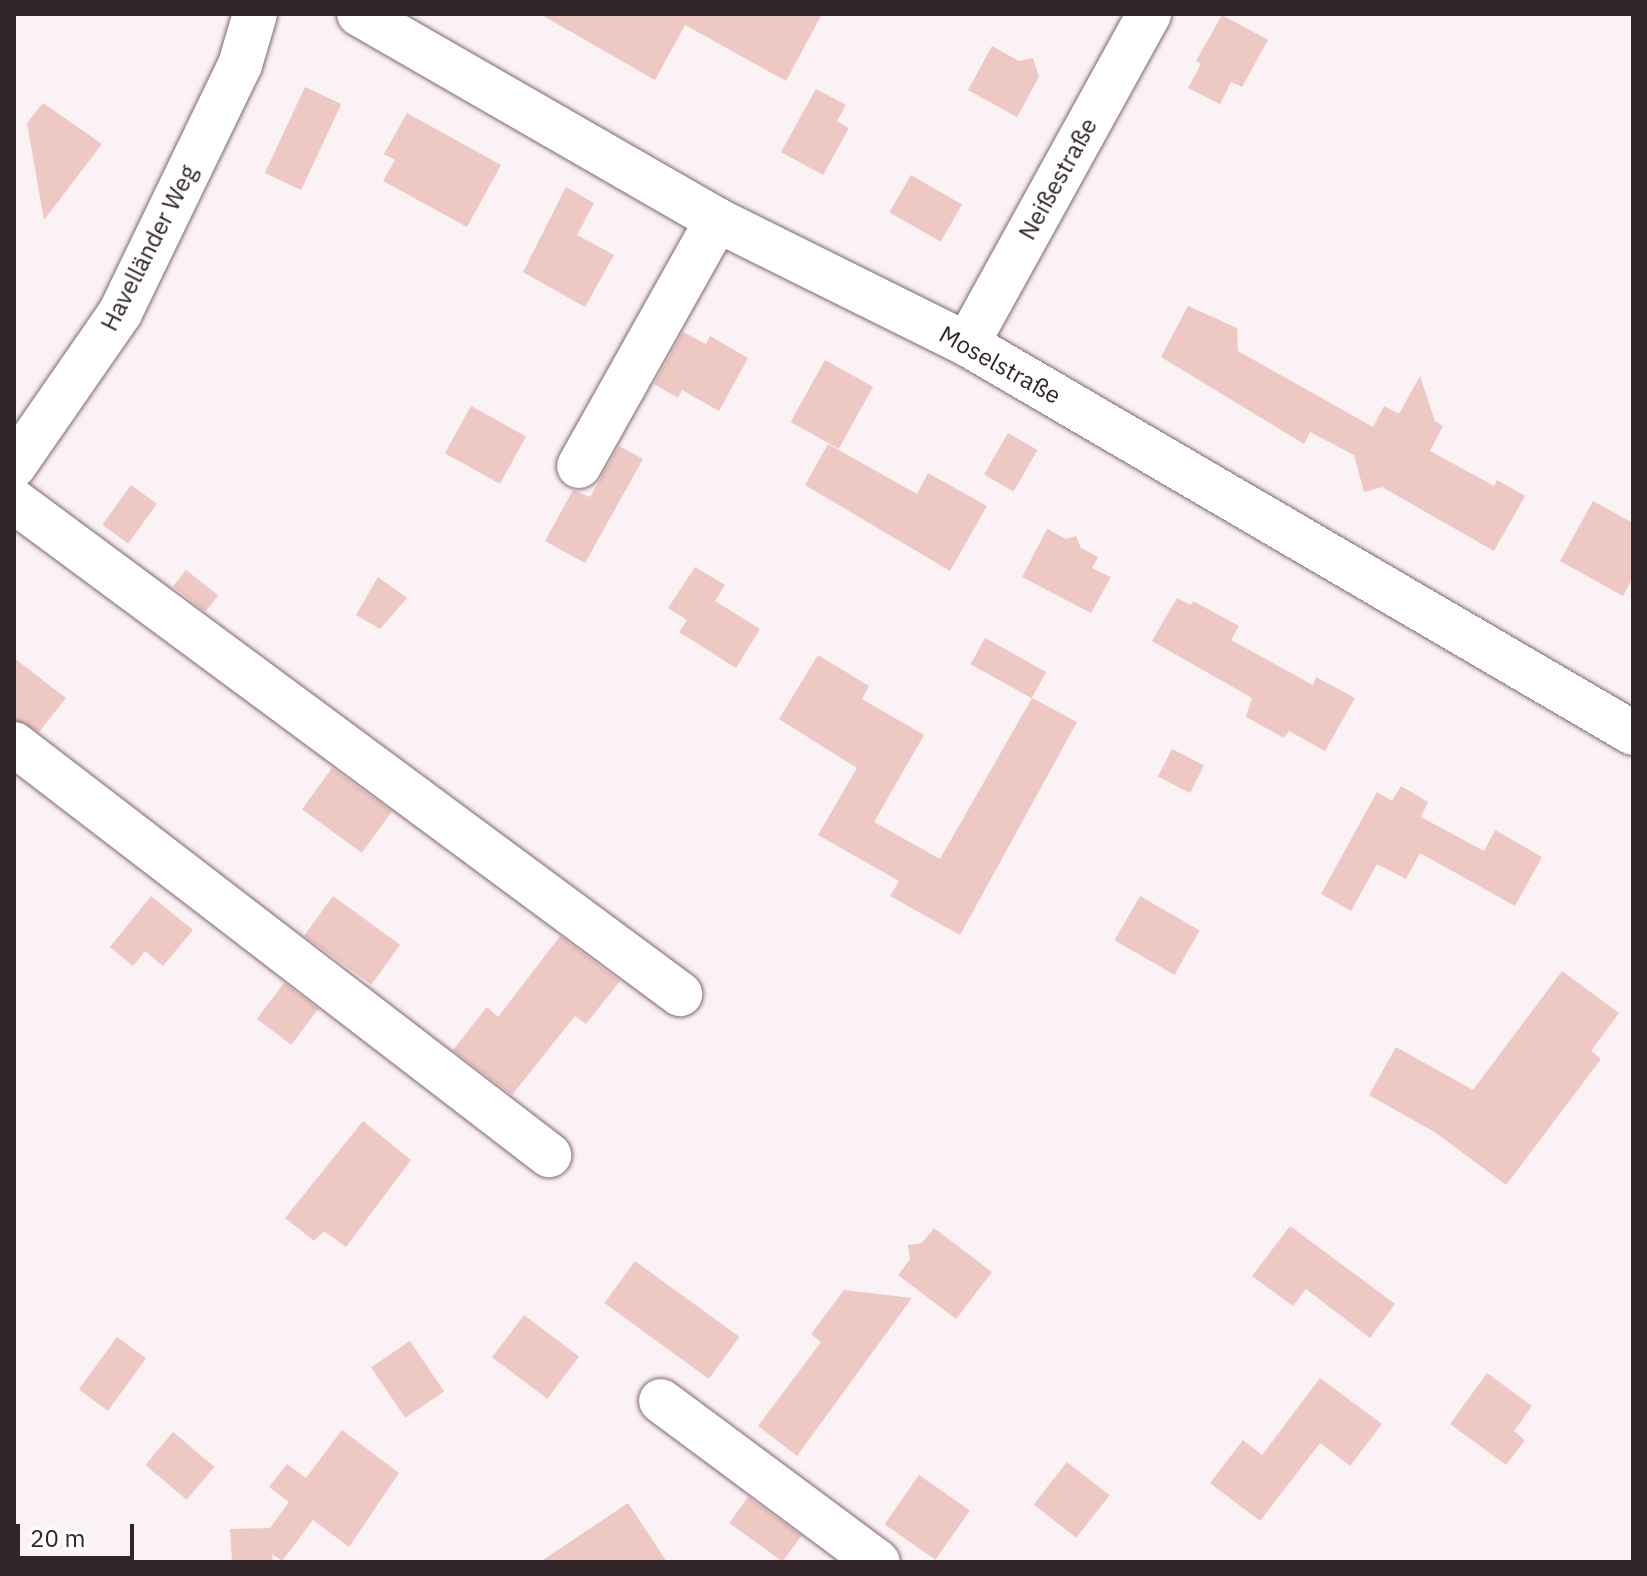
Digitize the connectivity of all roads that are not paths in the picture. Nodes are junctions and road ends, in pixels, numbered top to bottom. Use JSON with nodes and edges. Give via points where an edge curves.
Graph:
{"nodes":[{"id":1,"x":255,"y":14,"type":"edge"},
{"id":2,"x":359,"y":14,"type":"edge"},
{"id":3,"x":1149,"y":14,"type":"edge"},
{"id":4,"x":717,"y":220,"type":"junction"},
{"id":5,"x":967,"y":344,"type":"junction"},
{"id":6,"x":14,"y":466,"type":"edge"},
{"id":7,"x":579,"y":466,"type":"dead end"},
{"id":8,"x":14,"y":501,"type":"edge"},
{"id":9,"x":1633,"y":733,"type":"edge"},
{"id":10,"x":14,"y":744,"type":"edge"},
{"id":11,"x":680,"y":994,"type":"dead end"},
{"id":12,"x":549,"y":1155,"type":"dead end"},
{"id":13,"x":661,"y":1401,"type":"dead end"},
{"id":14,"x":878,"y":1562,"type":"edge"}],
"edges":[{"from":1,"to":6,"type":"street","name":"Havelländer Weg","via":[[240,65],[120,313]]},
{"from":2,"to":4,"type":"street","name":"Moselstraße"},
{"from":3,"to":5,"type":"street","name":"Neißestraße"},
{"from":4,"to":5,"type":"street","name":"Moselstraße"},
{"from":4,"to":7,"type":"street"},
{"from":5,"to":9,"type":"street","name":"Moselstraße"},
{"from":8,"to":11,"type":"street"},
{"from":10,"to":12,"type":"street"},
{"from":13,"to":14,"type":"street"}]}
